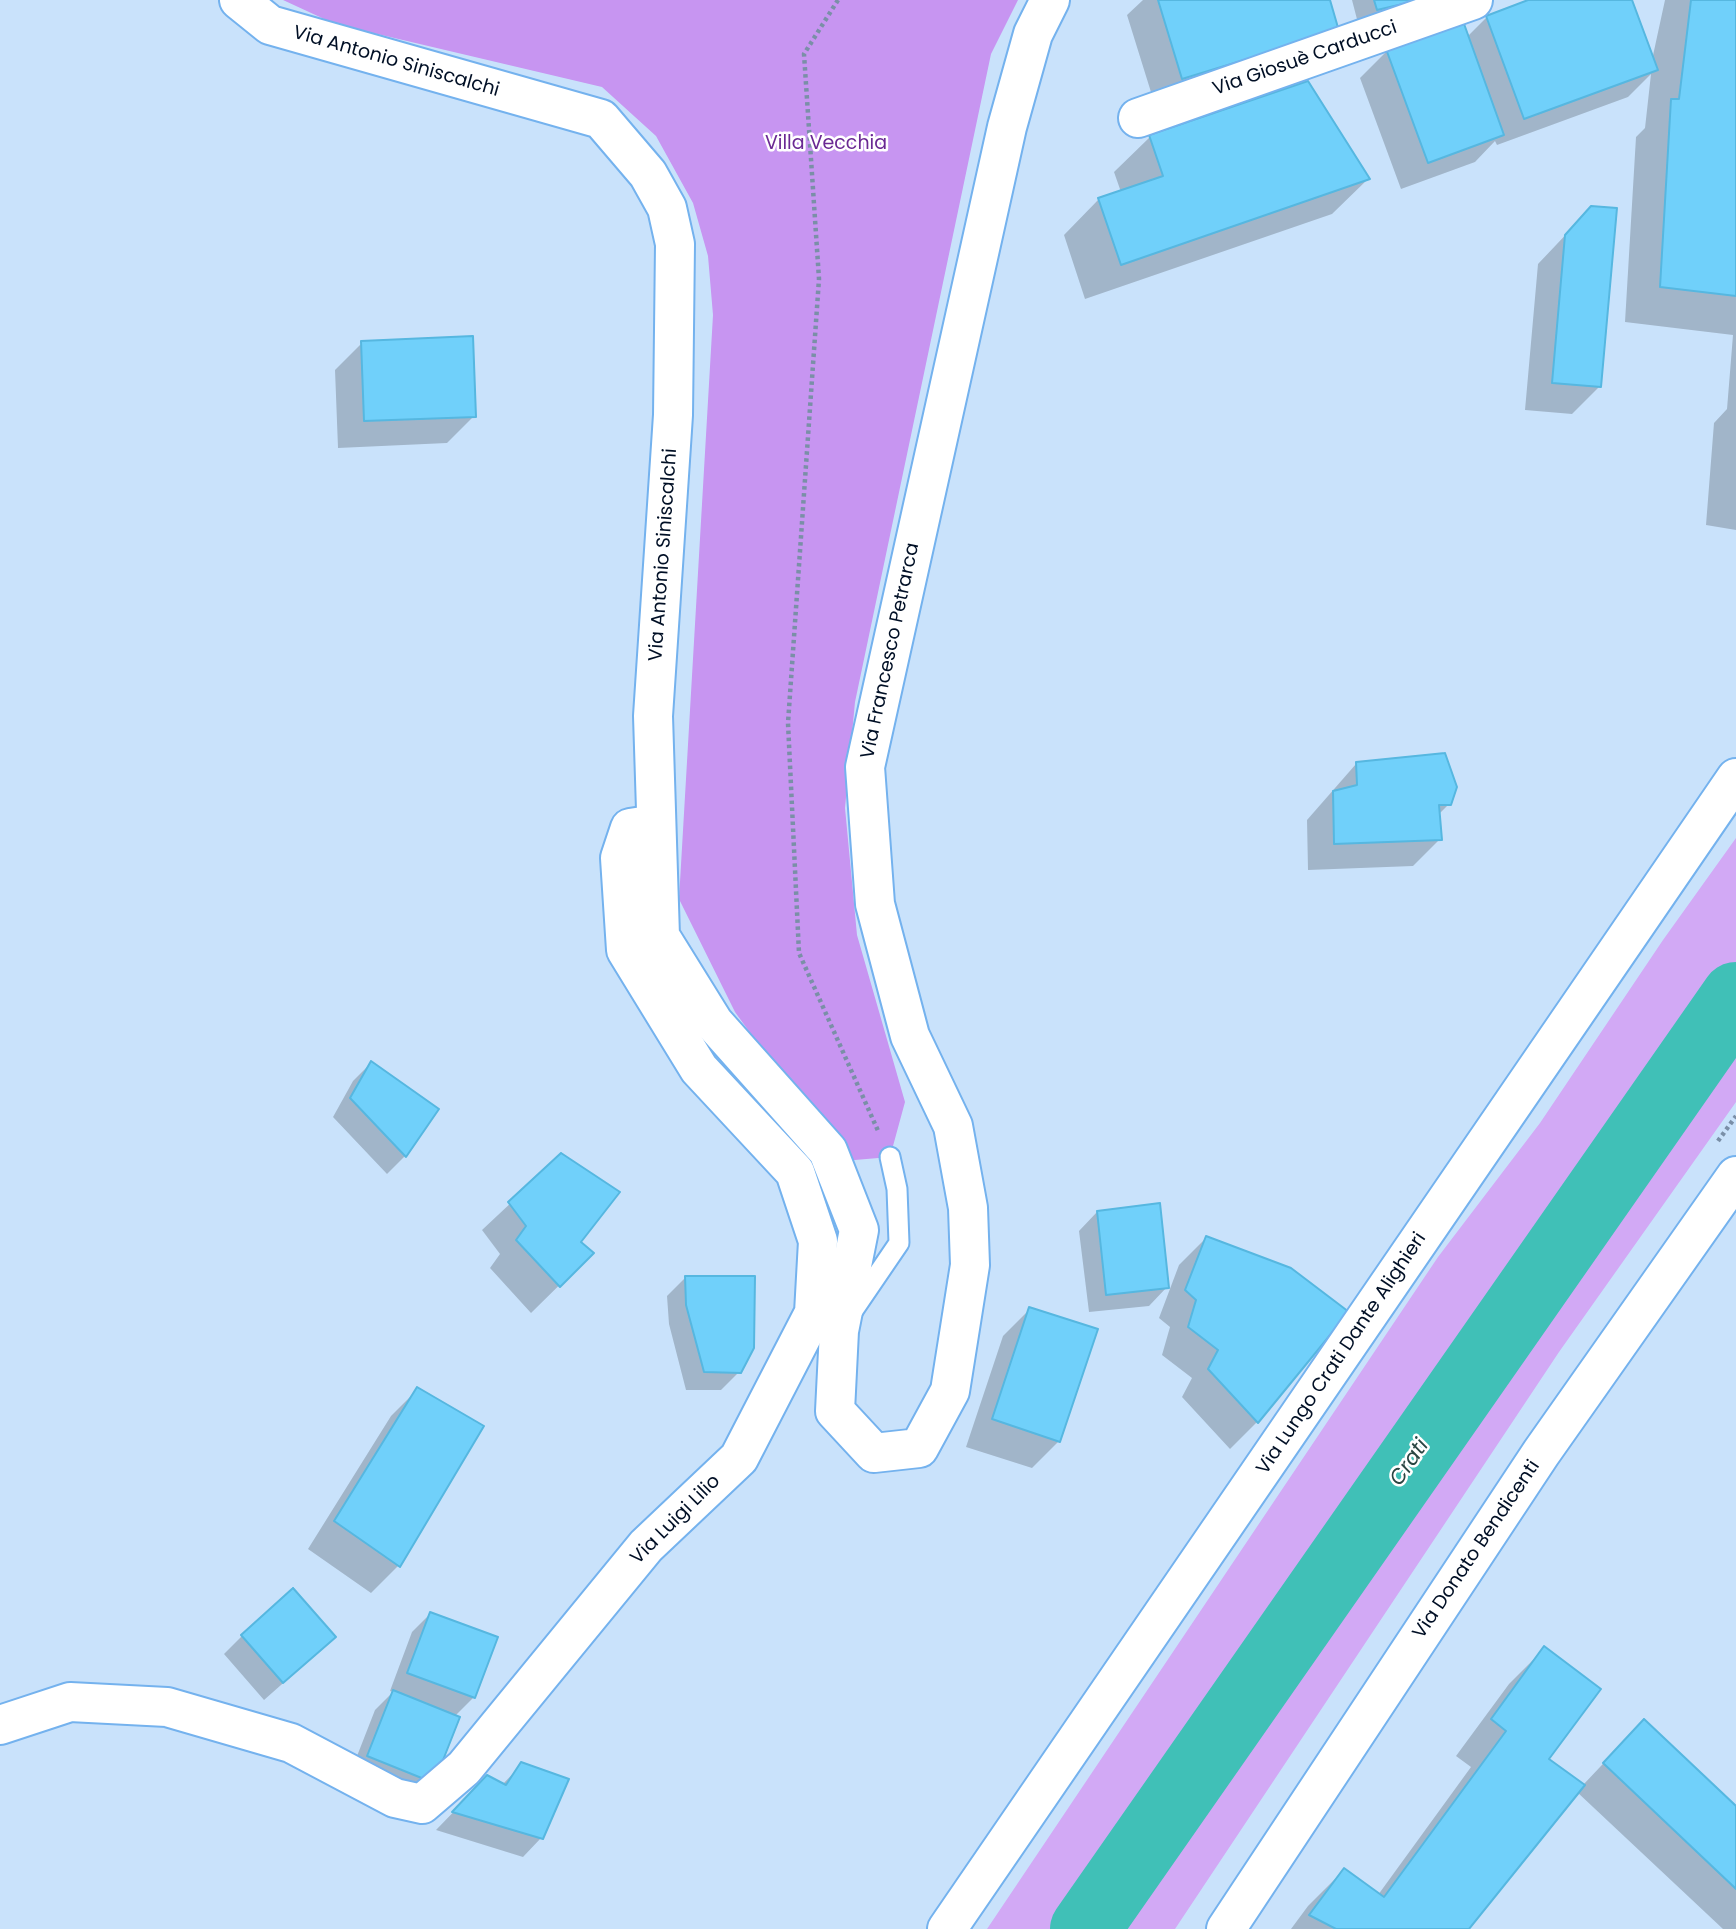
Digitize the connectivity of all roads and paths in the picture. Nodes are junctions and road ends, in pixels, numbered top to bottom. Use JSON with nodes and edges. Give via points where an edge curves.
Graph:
{"nodes":[{"id":1,"x":239,"y":0,"type":"edge"},
{"id":2,"x":838,"y":0,"type":"edge"},
{"id":3,"x":1050,"y":0,"type":"edge"},
{"id":4,"x":1473,"y":0,"type":"edge"},
{"id":5,"x":1138,"y":118,"type":"dead end"},
{"id":6,"x":1736,"y":778,"type":"edge"},
{"id":7,"x":656,"y":824,"type":"junction"},
{"id":8,"x":890,"y":1157,"type":"joint"},
{"id":9,"x":1736,"y":1176,"type":"edge"},
{"id":10,"x":839,"y":1331,"type":"junction"},
{"id":11,"x":0,"y":1725,"type":"edge"},
{"id":12,"x":947,"y":1929,"type":"edge"},
{"id":13,"x":1226,"y":1929,"type":"edge"}],
"edges":[{"from":1,"to":7,"type":"street","name":"Via Antonio Siniscalchi","via":[[270,25],[601,119],[648,174],[667,208],[674,244],[673,415],[653,716]]},
{"from":2,"to":8,"type":"path","via":[[804,54],[819,279],[788,723],[799,953]]},
{"from":3,"to":10,"type":"street","name":"Via Francesco Petrarca","via":[[1033,34],[1007,127],[865,767],[875,904],[910,1036],[953,1126],[968,1208],[970,1265],[950,1391],[919,1448],[874,1452],[835,1411]]},
{"from":4,"to":5,"type":"street","name":"Via Giosuè Carducci"},
{"from":6,"to":12,"type":"street","name":"Via Lungo Crati Dante Alighieri"},
{"from":7,"to":10,"type":"street","name":"Via Antonio Siniscalchi","via":[[660,936],[714,1023],[828,1151],[859,1230]]},
{"from":7,"to":11,"type":"street","name":"Via Luigi Lilio","via":[[630,828],[620,858],[626,950],[699,1069],[795,1172],[818,1241],[814,1313],[739,1458],[646,1546],[464,1768],[422,1804],[395,1798],[290,1743],[167,1707],[70,1702]]},
{"from":8,"to":10,"type":"lane","via":[[897,1189],[899,1243]]},
{"from":9,"to":13,"type":"street","name":"Via Donato Bendicenti","via":[[1541,1453]]}]}
